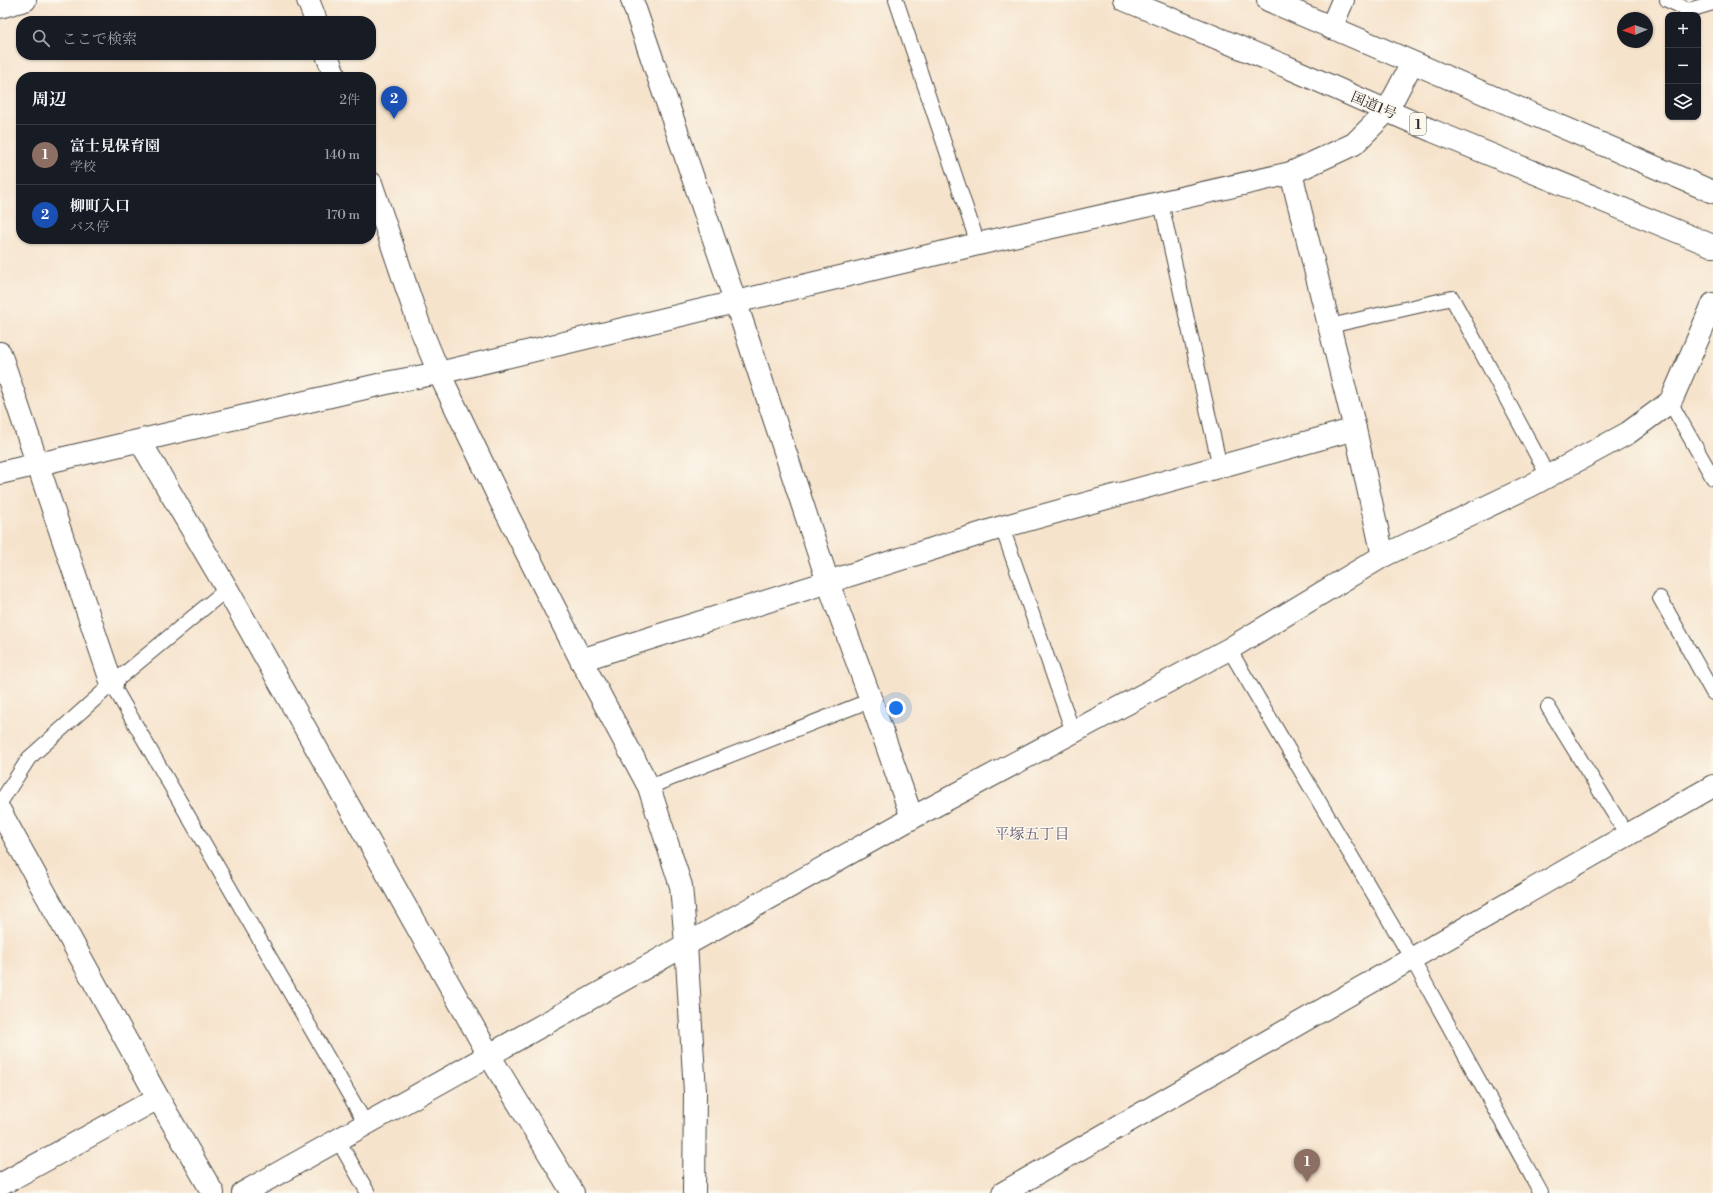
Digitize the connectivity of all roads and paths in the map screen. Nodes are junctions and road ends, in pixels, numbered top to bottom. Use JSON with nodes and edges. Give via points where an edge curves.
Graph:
{"nodes":[{"id":1,"x":23,"y":0,"type":"edge"},
{"id":2,"x":308,"y":0,"type":"edge"},
{"id":3,"x":632,"y":0,"type":"edge"},
{"id":4,"x":896,"y":0,"type":"edge"},
{"id":5,"x":1125,"y":0,"type":"edge"},
{"id":6,"x":1268,"y":0,"type":"edge"},
{"id":7,"x":1343,"y":0,"type":"edge"},
{"id":8,"x":1667,"y":0,"type":"edge"},
{"id":9,"x":1713,"y":3,"type":"edge"},
{"id":10,"x":0,"y":7,"type":"edge"},
{"id":11,"x":314,"y":16,"type":"edge"},
{"id":12,"x":1331,"y":28,"type":"junction"},
{"id":13,"x":329,"y":60,"type":"edge"},
{"id":14,"x":1412,"y":63,"type":"junction"},
{"id":15,"x":333,"y":72,"type":"edge"},
{"id":16,"x":1387,"y":111,"type":"junction"},
{"id":17,"x":1292,"y":173,"type":"junction"},
{"id":18,"x":1713,"y":192,"type":"edge"},
{"id":19,"x":376,"y":198,"type":"edge"},
{"id":20,"x":1160,"y":203,"type":"junction"},
{"id":21,"x":978,"y":244,"type":"junction"},
{"id":22,"x":1713,"y":246,"type":"edge"},
{"id":23,"x":735,"y":303,"type":"junction"},
{"id":24,"x":1713,"y":304,"type":"edge"},
{"id":25,"x":1330,"y":326,"type":"junction"},
{"id":26,"x":0,"y":352,"type":"edge"},
{"id":27,"x":439,"y":373,"type":"junction"},
{"id":28,"x":1670,"y":402,"type":"junction"},
{"id":29,"x":1355,"y":429,"type":"junction"},
{"id":30,"x":140,"y":441,"type":"junction"},
{"id":31,"x":38,"y":465,"type":"junction"},
{"id":32,"x":1220,"y":467,"type":"junction"},
{"id":33,"x":0,"y":473,"type":"edge"},
{"id":34,"x":1548,"y":476,"type":"junction"},
{"id":35,"x":1713,"y":478,"type":"edge"},
{"id":36,"x":1002,"y":527,"type":"junction"},
{"id":37,"x":1383,"y":556,"type":"junction"},
{"id":38,"x":828,"y":582,"type":"junction"},
{"id":39,"x":227,"y":589,"type":"junction"},
{"id":40,"x":1660,"y":598,"type":"dead end"},
{"id":41,"x":1229,"y":649,"type":"junction"},
{"id":42,"x":581,"y":660,"type":"junction"},
{"id":43,"x":112,"y":684,"type":"junction"},
{"id":44,"x":1713,"y":693,"type":"edge"},
{"id":45,"x":871,"y":700,"type":"junction"},
{"id":46,"x":1548,"y":707,"type":"dead end"},
{"id":47,"x":1073,"y":732,"type":"junction"},
{"id":48,"x":1713,"y":786,"type":"edge"},
{"id":49,"x":649,"y":787,"type":"junction"},
{"id":50,"x":0,"y":803,"type":"edge"},
{"id":51,"x":0,"y":811,"type":"edge"},
{"id":52,"x":912,"y":818,"type":"junction"},
{"id":53,"x":1627,"y":835,"type":"junction"},
{"id":54,"x":686,"y":944,"type":"junction"},
{"id":55,"x":1412,"y":959,"type":"junction"},
{"id":56,"x":490,"y":1055,"type":"junction"},
{"id":57,"x":158,"y":1098,"type":"junction"},
{"id":58,"x":366,"y":1124,"type":"junction"},
{"id":59,"x":338,"y":1140,"type":"junction"},
{"id":60,"x":0,"y":1185,"type":"edge"},
{"id":61,"x":212,"y":1193,"type":"edge"},
{"id":62,"x":243,"y":1193,"type":"edge"},
{"id":63,"x":368,"y":1193,"type":"edge"},
{"id":64,"x":573,"y":1193,"type":"edge"},
{"id":65,"x":694,"y":1193,"type":"edge"},
{"id":66,"x":1003,"y":1193,"type":"edge"},
{"id":67,"x":1541,"y":1193,"type":"edge"}],
"edges":[{"from":1,"to":10,"type":"main road"},
{"from":2,"to":11,"type":"main road"},
{"from":3,"to":23,"type":"main road"},
{"from":4,"to":21,"type":"lane"},
{"from":5,"to":16,"type":"main road","name":"国道1号","number":"1"},
{"from":6,"to":12,"type":"main road"},
{"from":7,"to":12,"type":"main road"},
{"from":8,"to":9,"type":"lane","via":[[1689,10]]},
{"from":12,"to":14,"type":"main road"},
{"from":13,"to":15,"type":"main road"},
{"from":14,"to":16,"type":"main road"},
{"from":14,"to":18,"type":"main road"},
{"from":16,"to":17,"type":"main road","via":[[1354,144]]},
{"from":16,"to":22,"type":"main road","name":"国道1号","number":"1"},
{"from":17,"to":20,"type":"main road"},
{"from":17,"to":25,"type":"main road"},
{"from":19,"to":27,"type":"main road","via":[[420,327]]},
{"from":20,"to":21,"type":"main road"},
{"from":20,"to":32,"type":"lane"},
{"from":21,"to":23,"type":"main road"},
{"from":23,"to":27,"type":"main road"},
{"from":23,"to":38,"type":"main road"},
{"from":24,"to":28,"type":"main road"},
{"from":25,"to":29,"type":"main road"},
{"from":25,"to":34,"type":"lane","via":[[1452,298]]},
{"from":26,"to":31,"type":"main road"},
{"from":27,"to":30,"type":"main road"},
{"from":27,"to":42,"type":"main road"},
{"from":28,"to":34,"type":"main road","via":[[1628,433]]},
{"from":28,"to":35,"type":"lane"},
{"from":29,"to":32,"type":"main road"},
{"from":29,"to":37,"type":"main road"},
{"from":30,"to":31,"type":"main road"},
{"from":30,"to":39,"type":"main road"},
{"from":31,"to":33,"type":"main road"},
{"from":31,"to":43,"type":"main road"},
{"from":32,"to":36,"type":"main road"},
{"from":34,"to":37,"type":"main road"},
{"from":36,"to":38,"type":"main road"},
{"from":36,"to":47,"type":"lane"},
{"from":37,"to":41,"type":"main road"},
{"from":38,"to":42,"type":"main road"},
{"from":38,"to":45,"type":"main road"},
{"from":39,"to":43,"type":"lane"},
{"from":39,"to":56,"type":"main road"},
{"from":40,"to":44,"type":"lane"},
{"from":41,"to":47,"type":"main road"},
{"from":41,"to":55,"type":"lane"},
{"from":42,"to":49,"type":"main road"},
{"from":43,"to":50,"type":"lane","via":[[29,758]]},
{"from":43,"to":58,"type":"lane"},
{"from":45,"to":49,"type":"lane"},
{"from":45,"to":52,"type":"main road"},
{"from":46,"to":53,"type":"lane"},
{"from":47,"to":52,"type":"main road"},
{"from":48,"to":53,"type":"main road"},
{"from":49,"to":54,"type":"main road","via":[[681,886]]},
{"from":51,"to":57,"type":"main road"},
{"from":52,"to":54,"type":"main road"},
{"from":53,"to":55,"type":"main road"},
{"from":54,"to":56,"type":"main road"},
{"from":54,"to":65,"type":"main road","via":[[694,1092]]},
{"from":55,"to":66,"type":"main road"},
{"from":55,"to":67,"type":"lane"},
{"from":56,"to":58,"type":"main road"},
{"from":56,"to":64,"type":"main road"},
{"from":57,"to":60,"type":"main road"},
{"from":57,"to":61,"type":"main road"},
{"from":58,"to":59,"type":"main road"},
{"from":59,"to":62,"type":"main road"},
{"from":59,"to":63,"type":"lane"}]}
